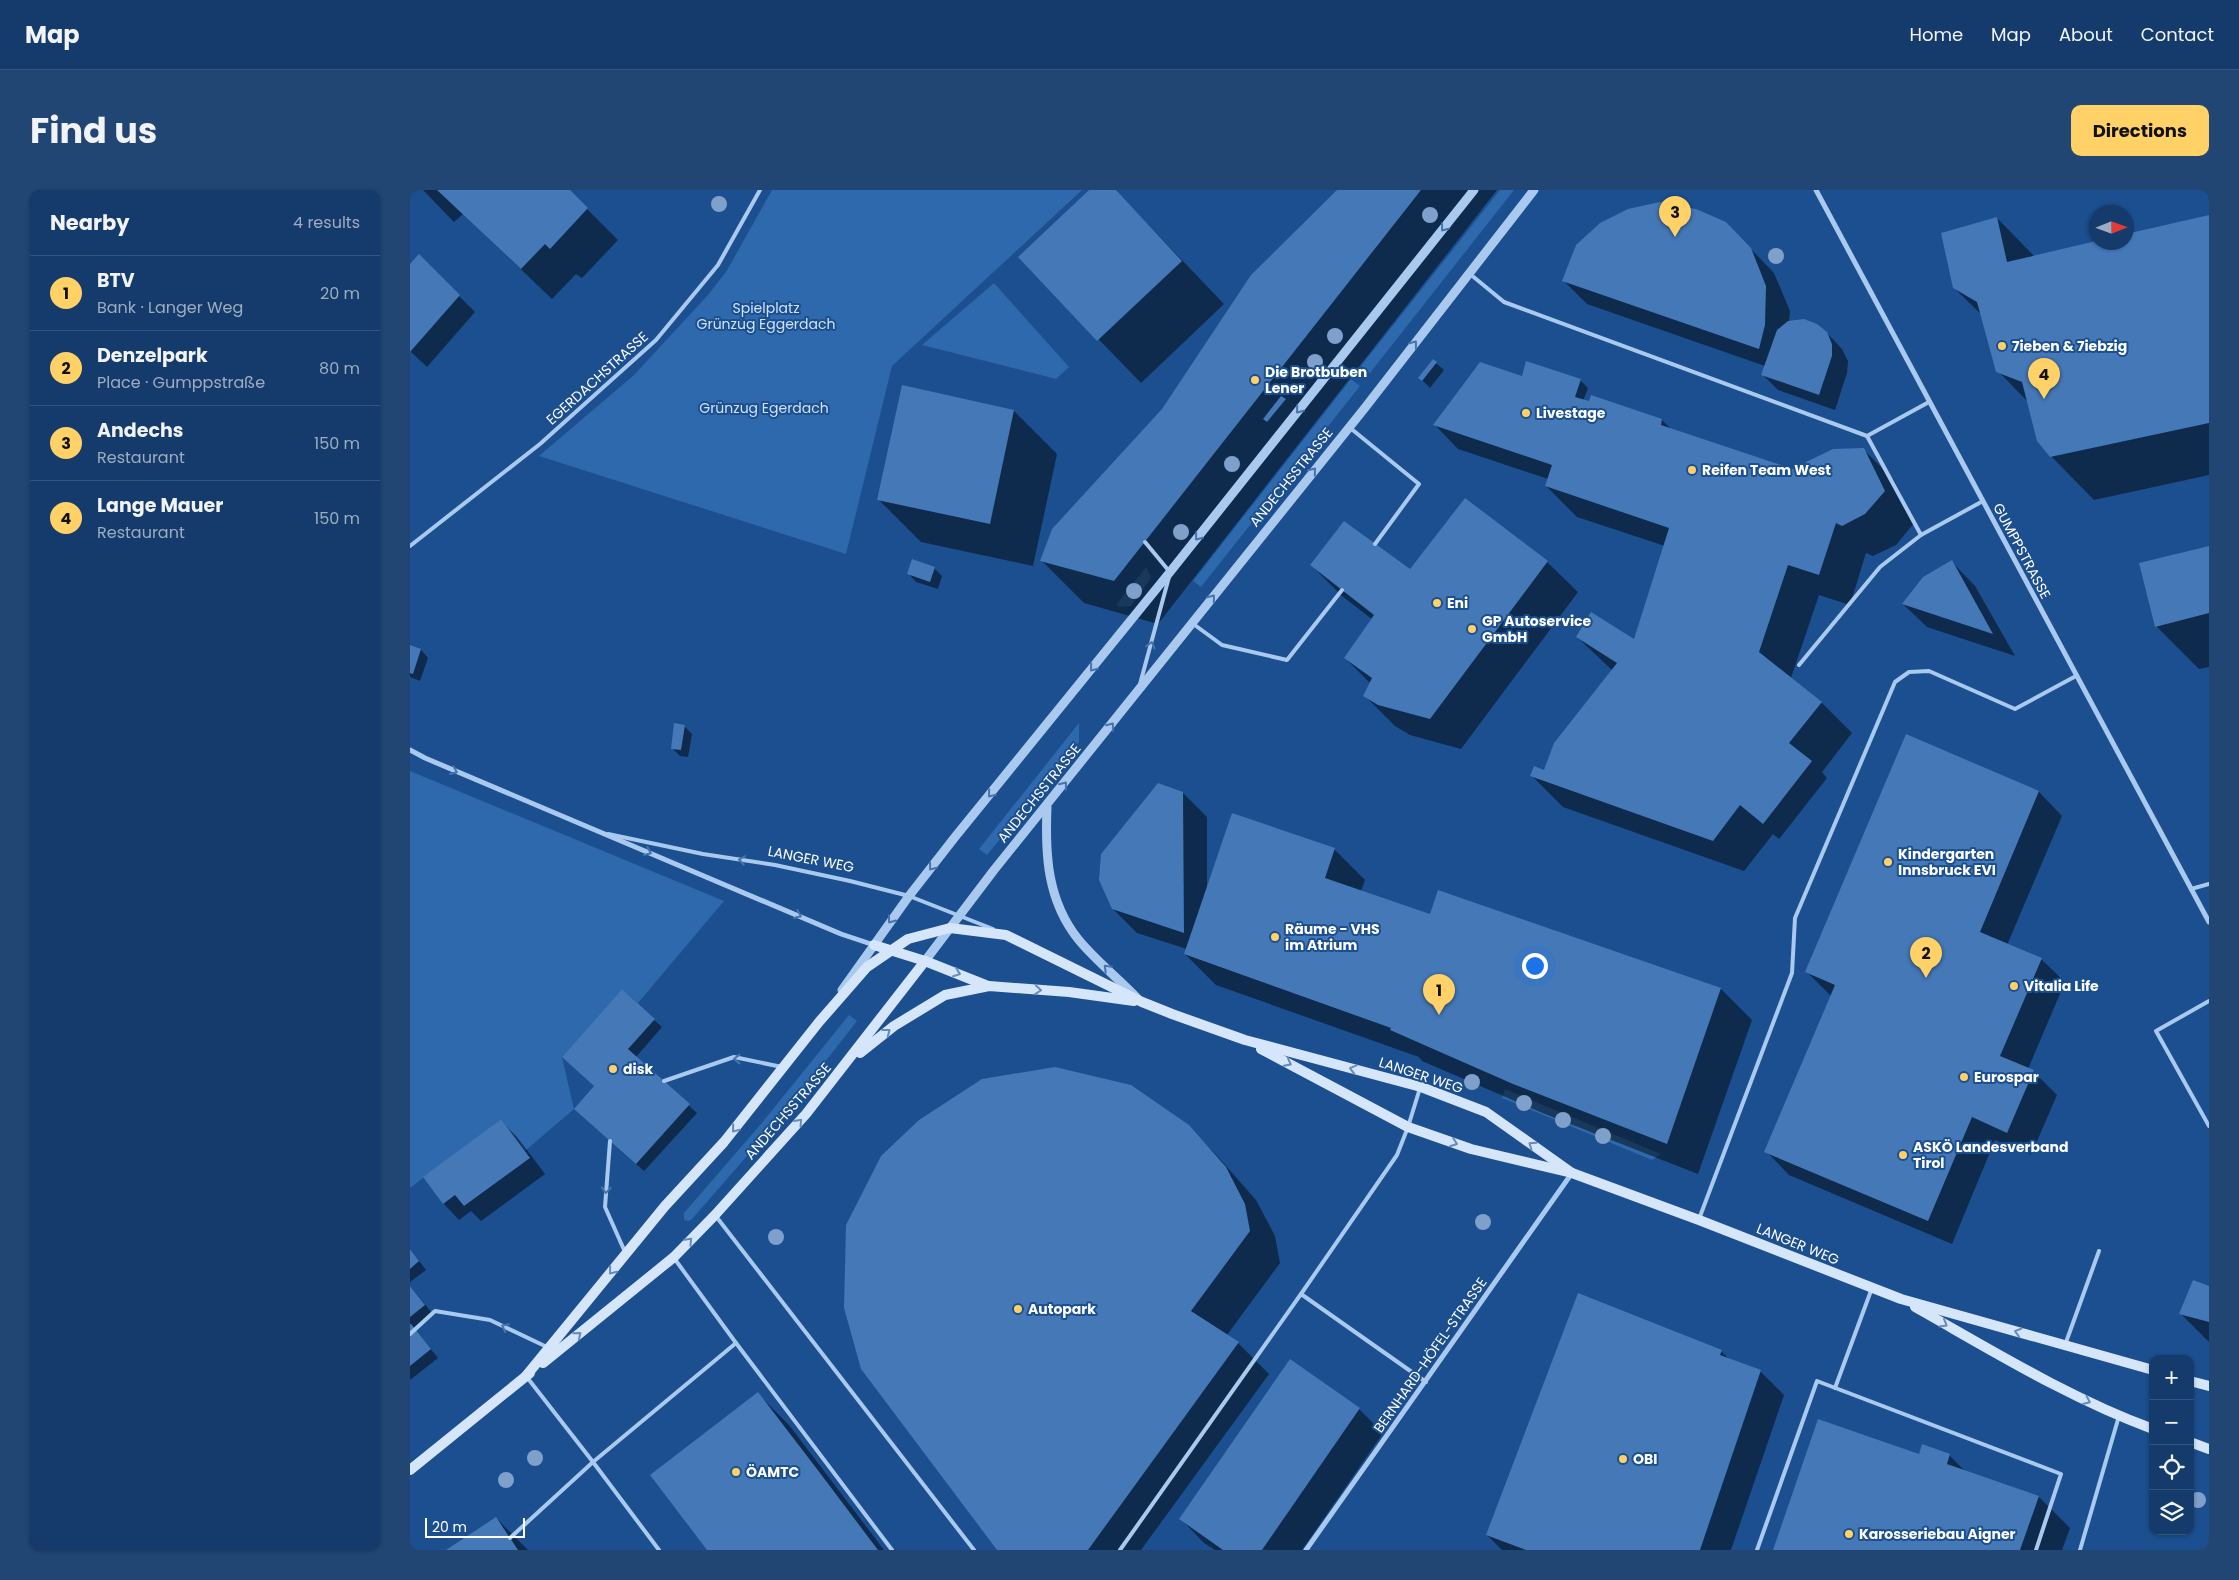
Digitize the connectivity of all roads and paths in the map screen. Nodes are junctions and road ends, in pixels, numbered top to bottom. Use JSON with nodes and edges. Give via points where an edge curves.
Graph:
{"nodes":[{"id":1,"x":760,"y":190,"type":"edge"},
{"id":2,"x":1474,"y":190,"type":"edge"},
{"id":3,"x":1534,"y":190,"type":"edge"},
{"id":4,"x":1816,"y":190,"type":"edge"},
{"id":5,"x":1470,"y":274,"type":"junction"},
{"id":6,"x":1929,"y":402,"type":"junction"},
{"id":7,"x":1348,"y":427,"type":"junction"},
{"id":8,"x":1868,"y":436,"type":"junction"},
{"id":9,"x":1983,"y":502,"type":"junction"},
{"id":10,"x":1922,"y":535,"type":"junction"},
{"id":11,"x":1145,"y":542,"type":"dead end"},
{"id":12,"x":1376,"y":544,"type":"dead end"},
{"id":13,"x":410,"y":546,"type":"edge"},
{"id":14,"x":1170,"y":572,"type":"junction"},
{"id":15,"x":1342,"y":590,"type":"dead end"},
{"id":16,"x":1192,"y":623,"type":"junction"},
{"id":17,"x":1799,"y":665,"type":"dead end"},
{"id":18,"x":2076,"y":676,"type":"junction"},
{"id":19,"x":1138,"y":692,"type":"junction"},
{"id":20,"x":410,"y":750,"type":"edge"},
{"id":21,"x":1047,"y":807,"type":"junction"},
{"id":22,"x":603,"y":833,"type":"junction"},
{"id":23,"x":2209,"y":884,"type":"edge"},
{"id":24,"x":2191,"y":889,"type":"junction"},
{"id":25,"x":909,"y":896,"type":"junction"},
{"id":26,"x":960,"y":915,"type":"junction"},
{"id":27,"x":2209,"y":922,"type":"edge"},
{"id":28,"x":950,"y":928,"type":"junction"},
{"id":29,"x":1006,"y":935,"type":"junction"},
{"id":30,"x":874,"y":945,"type":"junction"},
{"id":31,"x":892,"y":950,"type":"junction"},
{"id":32,"x":925,"y":961,"type":"junction"},
{"id":33,"x":989,"y":986,"type":"junction"},
{"id":34,"x":2209,"y":1001,"type":"edge"},
{"id":35,"x":1142,"y":1002,"type":"junction"},
{"id":36,"x":819,"y":1022,"type":"junction"},
{"id":37,"x":1245,"y":1040,"type":"junction"},
{"id":38,"x":848,"y":1062,"type":"junction"},
{"id":39,"x":784,"y":1067,"type":"junction"},
{"id":40,"x":664,"y":1081,"type":"dead end"},
{"id":41,"x":1420,"y":1087,"type":"junction"},
{"id":42,"x":2209,"y":1126,"type":"edge"},
{"id":43,"x":1408,"y":1127,"type":"junction"},
{"id":44,"x":610,"y":1141,"type":"dead end"},
{"id":45,"x":1572,"y":1173,"type":"junction"},
{"id":46,"x":715,"y":1215,"type":"junction"},
{"id":47,"x":1699,"y":1220,"type":"junction"},
{"id":48,"x":2099,"y":1250,"type":"dead end"},
{"id":49,"x":625,"y":1254,"type":"junction"},
{"id":50,"x":674,"y":1257,"type":"junction"},
{"id":51,"x":1872,"y":1288,"type":"junction"},
{"id":52,"x":1301,"y":1294,"type":"junction"},
{"id":53,"x":1901,"y":1299,"type":"junction"},
{"id":54,"x":410,"y":1334,"type":"edge"},
{"id":55,"x":736,"y":1343,"type":"junction"},
{"id":56,"x":2065,"y":1345,"type":"junction"},
{"id":57,"x":549,"y":1348,"type":"junction"},
{"id":58,"x":2149,"y":1369,"type":"edge"},
{"id":59,"x":526,"y":1376,"type":"junction"},
{"id":60,"x":1426,"y":1382,"type":"junction"},
{"id":61,"x":2194,"y":1382,"type":"edge"},
{"id":62,"x":2209,"y":1386,"type":"edge"},
{"id":63,"x":1835,"y":1388,"type":"junction"},
{"id":64,"x":2119,"y":1416,"type":"junction"},
{"id":65,"x":2149,"y":1427,"type":"edge"},
{"id":66,"x":2194,"y":1443,"type":"edge"},
{"id":67,"x":2209,"y":1449,"type":"edge"},
{"id":68,"x":593,"y":1462,"type":"junction"},
{"id":69,"x":410,"y":1470,"type":"edge"},
{"id":70,"x":510,"y":1538,"type":"dead end"},
{"id":71,"x":659,"y":1550,"type":"edge"},
{"id":72,"x":892,"y":1550,"type":"edge"},
{"id":73,"x":974,"y":1550,"type":"edge"},
{"id":74,"x":1120,"y":1550,"type":"edge"},
{"id":75,"x":1306,"y":1550,"type":"edge"},
{"id":76,"x":1757,"y":1550,"type":"edge"},
{"id":77,"x":2036,"y":1550,"type":"edge"},
{"id":78,"x":2080,"y":1550,"type":"edge"}],
"edges":[{"from":1,"to":13,"type":"lane","name":"EGERDACHSTRASSE","via":[[718,265],[656,340],[540,444]]},
{"from":2,"to":14,"type":"street","name":"ANDECHSSTRASSE","one_way":true},
{"from":3,"to":5,"type":"street","name":"ANDECHSSTRASSE"},
{"from":4,"to":6,"type":"street","name":"GUMPPSTRASSE"},
{"from":7,"to":5,"type":"street","name":"ANDECHSSTRASSE","one_way":true},
{"from":5,"to":8,"type":"lane","via":[[1504,302]]},
{"from":6,"to":8,"type":"lane"},
{"from":6,"to":9,"type":"street","name":"GUMPPSTRASSE"},
{"from":7,"to":12,"type":"lane","via":[[1420,484]]},
{"from":16,"to":7,"type":"street","name":"ANDECHSSTRASSE","one_way":true},
{"from":8,"to":10,"type":"lane"},
{"from":9,"to":10,"type":"lane"},
{"from":9,"to":18,"type":"street","name":"GUMPPSTRASSE"},
{"from":10,"to":17,"type":"lane","via":[[1880,567]]},
{"from":11,"to":14,"type":"lane"},
{"from":19,"to":14,"type":"lane","one_way":true},
{"from":14,"to":25,"type":"street","name":"ANDECHSSTRASSE","one_way":true},
{"from":15,"to":16,"type":"lane","via":[[1287,660],[1222,645]]},
{"from":16,"to":19,"type":"street","name":"ANDECHSSTRASSE"},
{"from":18,"to":24,"type":"street","name":"GUMPPSTRASSE"},
{"from":18,"to":47,"type":"lane","via":[[2015,709],[1929,671],[1909,672],[1895,682],[1795,918],[1792,974]]},
{"from":21,"to":19,"type":"street","name":"ANDECHSSTRASSE","one_way":true},
{"from":20,"to":22,"type":"street","name":"LANGER WEG","one_way":true},
{"from":21,"to":26,"type":"street","name":"ANDECHSSTRASSE"},
{"from":35,"to":21,"type":"street","one_way":true,"via":[[1078,939],[1058,906],[1045,846]]},
{"from":25,"to":22,"type":"lane","name":"LANGER WEG","one_way":true,"via":[[840,878]]},
{"from":22,"to":30,"type":"street","name":"LANGER WEG","one_way":true},
{"from":23,"to":24,"type":"lane"},
{"from":24,"to":27,"type":"street","name":"GUMPPSTRASSE"},
{"from":25,"to":26,"type":"lane","name":"LANGER WEG"},
{"from":25,"to":30,"type":"street","name":"ANDECHSSTRASSE","one_way":true},
{"from":26,"to":28,"type":"street","name":"ANDECHSSTRASSE"},
{"from":26,"to":29,"type":"lane","name":"LANGER WEG"},
{"from":28,"to":29,"type":"main road","name":"LANGER WEG"},
{"from":28,"to":31,"type":"main road","name":"LANGER WEG","via":[[908,939]]},
{"from":28,"to":32,"type":"street","name":"ANDECHSSTRASSE"},
{"from":29,"to":35,"type":"main road","name":"LANGER WEG"},
{"from":30,"to":31,"type":"main road","name":"LANGER WEG"},
{"from":30,"to":36,"type":"street","name":"ANDECHSSTRASSE"},
{"from":31,"to":32,"type":"main road","name":"LANGER WEG"},
{"from":31,"to":36,"type":"main road","name":"LANGER WEG","via":[[867,967]]},
{"from":32,"to":33,"type":"main road","name":"LANGER WEG","one_way":true},
{"from":32,"to":38,"type":"main road","name":"ANDECHSSTRASSE"},
{"from":33,"to":35,"type":"main road","name":"LANGER WEG","one_way":true},
{"from":38,"to":33,"type":"main road","name":"LANGER WEG","one_way":true,"via":[[894,1026],[945,996]]},
{"from":34,"to":42,"type":"lane","via":[[2156,1031]]},
{"from":35,"to":37,"type":"main road","name":"LANGER WEG"},
{"from":36,"to":39,"type":"main road","name":"ANDECHSSTRASSE"},
{"from":41,"to":37,"type":"main road","name":"LANGER WEG","one_way":true},
{"from":37,"to":43,"type":"main road","name":"LANGER WEG","one_way":true},
{"from":46,"to":38,"type":"main road","name":"ANDECHSSTRASSE","one_way":true},
{"from":39,"to":40,"type":"lane","one_way":true,"via":[[734,1057]]},
{"from":39,"to":49,"type":"main road","name":"ANDECHSSTRASSE","one_way":true,"via":[[724,1142]]},
{"from":41,"to":43,"type":"lane"},
{"from":45,"to":41,"type":"main road","name":"LANGER WEG","one_way":true,"via":[[1486,1112]]},
{"from":43,"to":45,"type":"main road","name":"LANGER WEG","one_way":true,"via":[[1471,1150]]},
{"from":43,"to":52,"type":"lane","via":[[1397,1155]]},
{"from":44,"to":49,"type":"lane","one_way":true,"via":[[605,1207]]},
{"from":45,"to":47,"type":"main road","name":"LANGER WEG"},
{"from":45,"to":60,"type":"street","name":"BERNHARD-HÖFEL-STRASSE"},
{"from":50,"to":46,"type":"main road","name":"ANDECHSSTRASSE","one_way":true},
{"from":46,"to":73,"type":"lane"},
{"from":47,"to":51,"type":"main road","name":"LANGER WEG"},
{"from":48,"to":56,"type":"lane"},
{"from":49,"to":57,"type":"main road","name":"ANDECHSSTRASSE","one_way":true},
{"from":50,"to":55,"type":"lane"},
{"from":59,"to":50,"type":"main road","name":"ANDECHSSTRASSE","one_way":true},
{"from":51,"to":53,"type":"main road","name":"LANGER WEG"},
{"from":51,"to":63,"type":"lane"},
{"from":52,"to":60,"type":"lane"},
{"from":52,"to":74,"type":"lane"},
{"from":56,"to":53,"type":"main road","name":"LANGER WEG","one_way":true},
{"from":53,"to":64,"type":"main road","name":"LANGER WEG","one_way":true,"via":[[2050,1384]]},
{"from":57,"to":54,"type":"lane","one_way":true,"via":[[490,1320],[435,1311]]},
{"from":55,"to":68,"type":"lane"},
{"from":55,"to":72,"type":"lane"},
{"from":56,"to":58,"type":"main road","name":"LANGER WEG"},
{"from":57,"to":59,"type":"main road","name":"ANDECHSSTRASSE"},
{"from":59,"to":68,"type":"lane"},
{"from":59,"to":69,"type":"main road","name":"ANDECHSSTRASSE"},
{"from":60,"to":75,"type":"street","name":"BERNHARD-HÖFEL-STRASSE"},
{"from":61,"to":62,"type":"main road"},
{"from":63,"to":76,"type":"lane","via":[[1817,1381]]},
{"from":63,"to":77,"type":"lane","via":[[2061,1474]]},
{"from":64,"to":65,"type":"main road","name":"LANGER WEG"},
{"from":64,"to":78,"type":"lane"},
{"from":66,"to":67,"type":"main road"},
{"from":68,"to":70,"type":"lane"},
{"from":68,"to":71,"type":"lane"}]}
